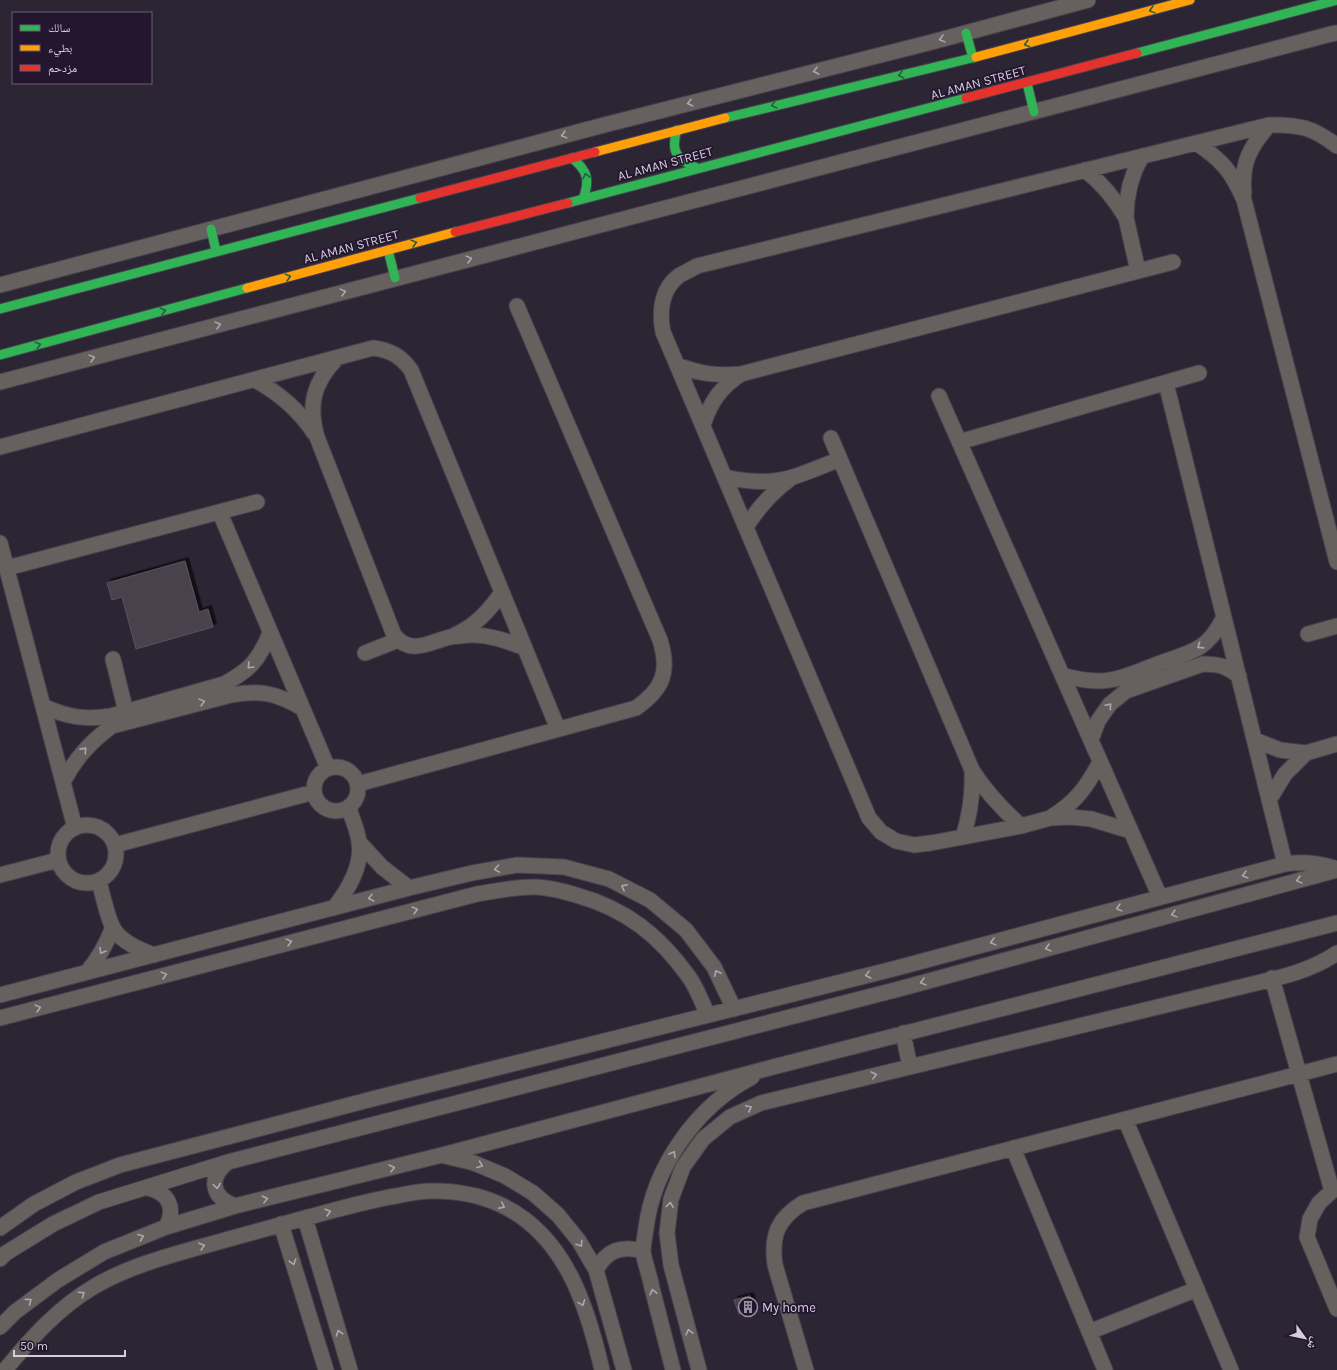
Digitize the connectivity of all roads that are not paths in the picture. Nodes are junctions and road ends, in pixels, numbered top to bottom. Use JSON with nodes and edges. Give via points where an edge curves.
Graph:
{"nodes":[{"id":1,"x":1088,"y":0,"type":"edge"},
{"id":2,"x":1190,"y":0,"type":"edge"},
{"id":3,"x":1337,"y":0,"type":"edge"},
{"id":4,"x":966,"y":33,"type":"junction"},
{"id":5,"x":1337,"y":33,"type":"edge"},
{"id":6,"x":972,"y":58,"type":"junction"},
{"id":7,"x":1027,"y":82,"type":"junction"},
{"id":8,"x":1034,"y":112,"type":"junction"},
{"id":9,"x":1269,"y":125,"type":"junction"},
{"id":10,"x":677,"y":130,"type":"junction"},
{"id":11,"x":1196,"y":143,"type":"junction"},
{"id":12,"x":1337,"y":146,"type":"edge"},
{"id":13,"x":1142,"y":156,"type":"junction"},
{"id":14,"x":572,"y":158,"type":"junction"},
{"id":15,"x":697,"y":168,"type":"junction"},
{"id":16,"x":1086,"y":170,"type":"junction"},
{"id":17,"x":583,"y":199,"type":"junction"},
{"id":18,"x":1244,"y":200,"type":"junction"},
{"id":19,"x":1126,"y":218,"type":"junction"},
{"id":20,"x":211,"y":229,"type":"junction"},
{"id":21,"x":388,"y":250,"type":"junction"},
{"id":22,"x":216,"y":251,"type":"junction"},
{"id":23,"x":1173,"y":262,"type":"dead end"},
{"id":24,"x":1138,"y":271,"type":"junction"},
{"id":25,"x":395,"y":278,"type":"junction"},
{"id":26,"x":0,"y":285,"type":"edge"},
{"id":27,"x":517,"y":306,"type":"dead end"},
{"id":28,"x":0,"y":309,"type":"edge"},
{"id":29,"x":0,"y":355,"type":"edge"},
{"id":30,"x":337,"y":358,"type":"junction"},
{"id":31,"x":677,"y":365,"type":"junction"},
{"id":32,"x":1199,"y":373,"type":"dead end"},
{"id":33,"x":741,"y":374,"type":"junction"},
{"id":34,"x":255,"y":380,"type":"junction"},
{"id":35,"x":0,"y":382,"type":"edge"},
{"id":36,"x":1166,"y":383,"type":"junction"},
{"id":37,"x":939,"y":396,"type":"dead end"},
{"id":38,"x":703,"y":425,"type":"junction"},
{"id":39,"x":317,"y":437,"type":"junction"},
{"id":40,"x":832,"y":438,"type":"dead end"},
{"id":41,"x":959,"y":442,"type":"junction"},
{"id":42,"x":0,"y":447,"type":"edge"},
{"id":43,"x":840,"y":459,"type":"junction"},
{"id":44,"x":725,"y":477,"type":"junction"},
{"id":45,"x":792,"y":478,"type":"junction"},
{"id":46,"x":257,"y":502,"type":"dead end"},
{"id":47,"x":220,"y":512,"type":"junction"},
{"id":48,"x":746,"y":527,"type":"junction"},
{"id":49,"x":0,"y":543,"type":"edge"},
{"id":50,"x":1337,"y":562,"type":"edge"},
{"id":51,"x":7,"y":568,"type":"junction"},
{"id":52,"x":502,"y":592,"type":"junction"},
{"id":53,"x":1224,"y":617,"type":"junction"},
{"id":54,"x":1337,"y":626,"type":"edge"},
{"id":55,"x":270,"y":633,"type":"junction"},
{"id":56,"x":1308,"y":634,"type":"dead end"},
{"id":57,"x":451,"y":637,"type":"junction"},
{"id":58,"x":398,"y":640,"type":"junction"},
{"id":59,"x":525,"y":648,"type":"junction"},
{"id":60,"x":365,"y":654,"type":"dead end"},
{"id":61,"x":113,"y":659,"type":"dead end"},
{"id":62,"x":1062,"y":675,"type":"junction"},
{"id":63,"x":1239,"y":676,"type":"junction"},
{"id":64,"x":43,"y":706,"type":"junction"},
{"id":65,"x":302,"y":708,"type":"junction"},
{"id":66,"x":126,"y":712,"type":"junction"},
{"id":67,"x":558,"y":729,"type":"junction"},
{"id":68,"x":1091,"y":740,"type":"junction"},
{"id":69,"x":1254,"y":740,"type":"junction"},
{"id":70,"x":1337,"y":744,"type":"edge"},
{"id":71,"x":1306,"y":753,"type":"junction"},
{"id":72,"x":1100,"y":762,"type":"junction"},
{"id":73,"x":328,"y":768,"type":"junction"},
{"id":74,"x":972,"y":770,"type":"junction"},
{"id":75,"x":63,"y":782,"type":"junction"},
{"id":76,"x":358,"y":784,"type":"junction"},
{"id":77,"x":314,"y":792,"type":"junction"},
{"id":78,"x":1269,"y":800,"type":"junction"},
{"id":79,"x":349,"y":808,"type":"junction"},
{"id":80,"x":1050,"y":818,"type":"junction"},
{"id":81,"x":1021,"y":826,"type":"junction"},
{"id":82,"x":75,"y":828,"type":"junction"},
{"id":83,"x":1130,"y":831,"type":"junction"},
{"id":84,"x":963,"y":837,"type":"junction"},
{"id":85,"x":359,"y":842,"type":"junction"},
{"id":86,"x":115,"y":845,"type":"junction"},
{"id":87,"x":58,"y":860,"type":"junction"},
{"id":88,"x":1285,"y":864,"type":"junction"},
{"id":89,"x":1337,"y":870,"type":"edge"},
{"id":90,"x":0,"y":875,"type":"edge"},
{"id":91,"x":99,"y":881,"type":"junction"},
{"id":92,"x":409,"y":888,"type":"junction"},
{"id":93,"x":1160,"y":897,"type":"junction"},
{"id":94,"x":334,"y":908,"type":"junction"},
{"id":95,"x":1337,"y":923,"type":"edge"},
{"id":96,"x":112,"y":927,"type":"junction"},
{"id":97,"x":1337,"y":953,"type":"edge"},
{"id":98,"x":154,"y":954,"type":"junction"},
{"id":99,"x":893,"y":969,"type":"junction"},
{"id":100,"x":87,"y":972,"type":"junction"},
{"id":101,"x":1272,"y":978,"type":"junction"},
{"id":102,"x":899,"y":989,"type":"junction"},
{"id":103,"x":0,"y":995,"type":"edge"},
{"id":104,"x":734,"y":1009,"type":"junction"},
{"id":105,"x":708,"y":1015,"type":"junction"},
{"id":106,"x":0,"y":1018,"type":"edge"},
{"id":107,"x":904,"y":1033,"type":"junction"},
{"id":108,"x":585,"y":1047,"type":"junction"},
{"id":109,"x":1337,"y":1064,"type":"edge"},
{"id":110,"x":773,"y":1067,"type":"junction"},
{"id":111,"x":910,"y":1067,"type":"junction"},
{"id":112,"x":590,"y":1069,"type":"junction"},
{"id":113,"x":1299,"y":1074,"type":"junction"},
{"id":114,"x":1125,"y":1119,"type":"junction"},
{"id":115,"x":1013,"y":1148,"type":"junction"},
{"id":116,"x":442,"y":1155,"type":"junction"},
{"id":117,"x":228,"y":1162,"type":"junction"},
{"id":118,"x":148,"y":1188,"type":"junction"},
{"id":119,"x":1335,"y":1190,"type":"edge"},
{"id":120,"x":235,"y":1206,"type":"junction"},
{"id":121,"x":305,"y":1218,"type":"junction"},
{"id":122,"x":281,"y":1224,"type":"junction"},
{"id":123,"x":166,"y":1227,"type":"junction"},
{"id":124,"x":0,"y":1228,"type":"edge"},
{"id":125,"x":643,"y":1252,"type":"junction"},
{"id":126,"x":0,"y":1259,"type":"edge"},
{"id":127,"x":596,"y":1270,"type":"junction"},
{"id":128,"x":1197,"y":1289,"type":"junction"},
{"id":129,"x":1336,"y":1302,"type":"edge"},
{"id":130,"x":684,"y":1311,"type":"junction"},
{"id":131,"x":660,"y":1317,"type":"junction"},
{"id":132,"x":0,"y":1327,"type":"edge"},
{"id":133,"x":1089,"y":1332,"type":"junction"},
{"id":134,"x":618,"y":1349,"type":"junction"},
{"id":135,"x":599,"y":1355,"type":"junction"},
{"id":136,"x":5,"y":1370,"type":"edge"},
{"id":137,"x":326,"y":1370,"type":"edge"},
{"id":138,"x":350,"y":1370,"type":"edge"},
{"id":139,"x":602,"y":1370,"type":"edge"},
{"id":140,"x":624,"y":1370,"type":"edge"},
{"id":141,"x":673,"y":1370,"type":"edge"},
{"id":142,"x":699,"y":1370,"type":"edge"},
{"id":143,"x":806,"y":1370,"type":"edge"},
{"id":144,"x":1105,"y":1370,"type":"edge"},
{"id":145,"x":1231,"y":1370,"type":"edge"}],
"edges":[{"from":1,"to":4,"type":"street"},
{"from":2,"to":6,"type":"street","name":"AL AMAN STREET","one_way":true},
{"from":3,"to":7,"type":"street","name":"AL AMAN STREET"},
{"from":4,"to":6,"type":"street"},
{"from":4,"to":20,"type":"street","one_way":true},
{"from":5,"to":8,"type":"street"},
{"from":6,"to":10,"type":"street","name":"AL AMAN STREET","one_way":true},
{"from":7,"to":8,"type":"street"},
{"from":7,"to":15,"type":"street","name":"AL AMAN STREET"},
{"from":25,"to":8,"type":"street","one_way":true},
{"from":9,"to":11,"type":"street"},
{"from":9,"to":12,"type":"street","via":[[1288,124],[1305,128],[1324,136]]},
{"from":9,"to":18,"type":"street","via":[[1256,140],[1246,159],[1242,180]]},
{"from":10,"to":14,"type":"street","name":"AL AMAN STREET"},
{"from":10,"to":15,"type":"street","via":[[674,144],[678,157],[686,164]]},
{"from":11,"to":13,"type":"street"},
{"from":11,"to":18,"type":"street","via":[[1226,167]]},
{"from":13,"to":16,"type":"street"},
{"from":13,"to":19,"type":"street","via":[[1130,185]]},
{"from":17,"to":14,"type":"street","one_way":true,"via":[[587,179],[584,168]]},
{"from":14,"to":22,"type":"street","name":"AL AMAN STREET"},
{"from":15,"to":17,"type":"street","name":"AL AMAN STREET"},
{"from":16,"to":19,"type":"street","via":[[1109,191]]},
{"from":16,"to":31,"type":"street","via":[[697,266],[679,276],[668,288],[662,303],[660,319],[663,332]]},
{"from":21,"to":17,"type":"street","name":"AL AMAN STREET","one_way":true},
{"from":18,"to":50,"type":"street"},
{"from":19,"to":24,"type":"street"},
{"from":20,"to":22,"type":"street"},
{"from":20,"to":26,"type":"street"},
{"from":21,"to":25,"type":"street"},
{"from":29,"to":21,"type":"street","name":"AL AMAN STREET","one_way":true},
{"from":22,"to":28,"type":"street","name":"AL AMAN STREET"},
{"from":23,"to":24,"type":"street"},
{"from":24,"to":33,"type":"street"},
{"from":35,"to":25,"type":"street","one_way":true},
{"from":27,"to":67,"type":"street","via":[[665,655],[664,671],[659,686],[636,708]]},
{"from":30,"to":34,"type":"street"},
{"from":30,"to":39,"type":"street","via":[[319,381],[314,395],[313,423]]},
{"from":30,"to":52,"type":"street","via":[[373,348],[399,356],[411,370]]},
{"from":31,"to":33,"type":"street","via":[[708,374]]},
{"from":31,"to":38,"type":"street"},
{"from":32,"to":36,"type":"street"},
{"from":33,"to":38,"type":"street","via":[[727,383],[716,395]]},
{"from":34,"to":39,"type":"street","via":[[268,386],[290,404]]},
{"from":34,"to":42,"type":"street"},
{"from":36,"to":41,"type":"street"},
{"from":36,"to":53,"type":"street"},
{"from":37,"to":41,"type":"street"},
{"from":38,"to":44,"type":"street"},
{"from":39,"to":58,"type":"street"},
{"from":40,"to":43,"type":"street"},
{"from":41,"to":62,"type":"street"},
{"from":43,"to":45,"type":"street"},
{"from":43,"to":74,"type":"street"},
{"from":44,"to":45,"type":"street","via":[[758,482]]},
{"from":44,"to":48,"type":"street"},
{"from":45,"to":48,"type":"street","via":[[766,499]]},
{"from":46,"to":47,"type":"street"},
{"from":47,"to":51,"type":"street"},
{"from":47,"to":55,"type":"street"},
{"from":48,"to":84,"type":"street","via":[[869,818],[881,832],[896,841],[914,845]]},
{"from":49,"to":51,"type":"street"},
{"from":51,"to":64,"type":"street"},
{"from":52,"to":57,"type":"street","via":[[480,619]]},
{"from":52,"to":59,"type":"street"},
{"from":53,"to":62,"type":"street","one_way":true,"via":[[1218,629],[1200,648],[1124,676],[1103,681],[1082,680]]},
{"from":53,"to":63,"type":"street"},
{"from":54,"to":56,"type":"street"},
{"from":55,"to":65,"type":"street"},
{"from":55,"to":66,"type":"street","one_way":true,"via":[[260,654],[241,675],[224,684]]},
{"from":57,"to":58,"type":"street","via":[[417,647]]},
{"from":57,"to":59,"type":"street","via":[[488,636]]},
{"from":58,"to":60,"type":"street"},
{"from":59,"to":67,"type":"street"},
{"from":61,"to":66,"type":"street"},
{"from":62,"to":68,"type":"street"},
{"from":68,"to":63,"type":"street","one_way":true,"via":[[1098,721],[1110,704],[1126,691],[1203,664],[1216,664],[1228,668]]},
{"from":63,"to":69,"type":"street"},
{"from":64,"to":66,"type":"street","via":[[76,718],[93,719]]},
{"from":64,"to":75,"type":"street"},
{"from":65,"to":73,"type":"street"},
{"from":75,"to":65,"type":"street","one_way":true,"via":[[83,750],[112,726],[249,692],[274,695]]},
{"from":67,"to":76,"type":"street"},
{"from":68,"to":72,"type":"street"},
{"from":69,"to":71,"type":"street","via":[[1280,750]]},
{"from":69,"to":78,"type":"street"},
{"from":70,"to":71,"type":"street"},
{"from":71,"to":78,"type":"street","via":[[1286,774]]},
{"from":72,"to":80,"type":"street","via":[[1080,795]]},
{"from":72,"to":83,"type":"street"},
{"from":73,"to":76,"type":"street","via":[[336,766],[350,771]]},
{"from":73,"to":77,"type":"street","via":[[316,780]]},
{"from":74,"to":81,"type":"street","via":[[994,800]]},
{"from":74,"to":84,"type":"street","via":[[972,804]]},
{"from":75,"to":82,"type":"street"},
{"from":76,"to":79,"type":"street","via":[[358,795]]},
{"from":77,"to":79,"type":"street","via":[[319,804],[330,811],[343,811]]},
{"from":77,"to":86,"type":"street"},
{"from":78,"to":88,"type":"street"},
{"from":79,"to":85,"type":"street"},
{"from":80,"to":81,"type":"street"},
{"from":80,"to":83,"type":"street","via":[[1091,819]]},
{"from":81,"to":84,"type":"street"},
{"from":82,"to":86,"type":"street","via":[[88,825],[102,828]]},
{"from":82,"to":87,"type":"street","via":[[61,841]]},
{"from":83,"to":93,"type":"street"},
{"from":85,"to":92,"type":"street","via":[[382,867]]},
{"from":85,"to":94,"type":"street","via":[[353,878]]},
{"from":86,"to":91,"type":"street","via":[[114,866]]},
{"from":87,"to":90,"type":"street"},
{"from":87,"to":91,"type":"street","via":[[69,877],[78,882],[89,884]]},
{"from":88,"to":89,"type":"street","via":[[1307,862]]},
{"from":88,"to":93,"type":"street","one_way":true},
{"from":89,"to":102,"type":"street","one_way":true},
{"from":91,"to":96,"type":"street"},
{"from":92,"to":94,"type":"street","one_way":true},
{"from":104,"to":92,"type":"street","one_way":true,"via":[[714,966],[686,930],[650,900],[609,879],[564,867],[518,865]]},
{"from":93,"to":99,"type":"street","one_way":true},
{"from":94,"to":98,"type":"street"},
{"from":95,"to":107,"type":"street"},
{"from":96,"to":98,"type":"street","via":[[124,940],[138,949]]},
{"from":96,"to":100,"type":"street","one_way":true,"via":[[107,944]]},
{"from":97,"to":101,"type":"street","via":[[1307,969]]},
{"from":98,"to":100,"type":"street"},
{"from":99,"to":102,"type":"street"},
{"from":99,"to":104,"type":"street","one_way":true},
{"from":100,"to":103,"type":"street"},
{"from":101,"to":111,"type":"street"},
{"from":101,"to":113,"type":"street"},
{"from":102,"to":112,"type":"street"},
{"from":104,"to":105,"type":"street"},
{"from":106,"to":105,"type":"street","one_way":true,"via":[[477,894],[538,887],[598,901],[634,920],[665,946],[690,978]]},
{"from":105,"to":108,"type":"street"},
{"from":107,"to":110,"type":"street"},
{"from":107,"to":111,"type":"street"},
{"from":108,"to":112,"type":"street"},
{"from":108,"to":124,"type":"street","via":[[120,1165],[76,1182],[34,1204]]},
{"from":109,"to":113,"type":"street"},
{"from":110,"to":116,"type":"street"},
{"from":125,"to":110,"type":"street","one_way":true,"via":[[648,1218],[657,1185],[676,1149],[715,1102],[743,1082]]},
{"from":130,"to":111,"type":"street","one_way":true,"via":[[671,1265],[667,1233],[671,1199],[683,1167],[703,1139],[730,1117],[761,1103]]},
{"from":112,"to":117,"type":"street"},
{"from":113,"to":114,"type":"street"},
{"from":113,"to":119,"type":"street"},
{"from":114,"to":115,"type":"street"},
{"from":114,"to":128,"type":"street"},
{"from":115,"to":133,"type":"street"},
{"from":115,"to":143,"type":"street","via":[[803,1203],[783,1219],[774,1240],[775,1265]]},
{"from":120,"to":116,"type":"street","one_way":true},
{"from":116,"to":127,"type":"street","one_way":true,"via":[[474,1163],[505,1176],[533,1193],[558,1215],[579,1241]]},
{"from":117,"to":118,"type":"street"},
{"from":117,"to":120,"type":"street","one_way":true,"via":[[220,1168],[215,1187],[226,1203]]},
{"from":118,"to":123,"type":"street","via":[[157,1190],[169,1202],[171,1211]]},
{"from":118,"to":126,"type":"street","via":[[100,1202],[53,1224]]},
{"from":119,"to":129,"type":"street","via":[[1319,1203],[1310,1219],[1307,1238]]},
{"from":120,"to":123,"type":"street"},
{"from":121,"to":122,"type":"street"},
{"from":121,"to":135,"type":"street","one_way":true,"via":[[363,1202],[432,1191],[463,1193],[500,1204],[538,1230],[567,1266],[585,1309]]},
{"from":138,"to":121,"type":"street","one_way":true},
{"from":136,"to":122,"type":"street","one_way":true,"via":[[53,1317],[95,1286],[126,1270],[159,1258]]},
{"from":122,"to":137,"type":"street","one_way":true},
{"from":132,"to":123,"type":"street","one_way":true,"via":[[15,1312],[58,1280],[104,1252]]},
{"from":125,"to":127,"type":"street","via":[[627,1248],[610,1253],[601,1260]]},
{"from":131,"to":125,"type":"street","one_way":true},
{"from":127,"to":134,"type":"street"},
{"from":128,"to":133,"type":"street"},
{"from":128,"to":145,"type":"street"},
{"from":130,"to":131,"type":"street"},
{"from":142,"to":130,"type":"street","one_way":true},
{"from":131,"to":141,"type":"street"},
{"from":133,"to":144,"type":"street"},
{"from":134,"to":135,"type":"street"},
{"from":134,"to":140,"type":"street"},
{"from":135,"to":139,"type":"street"}]}
